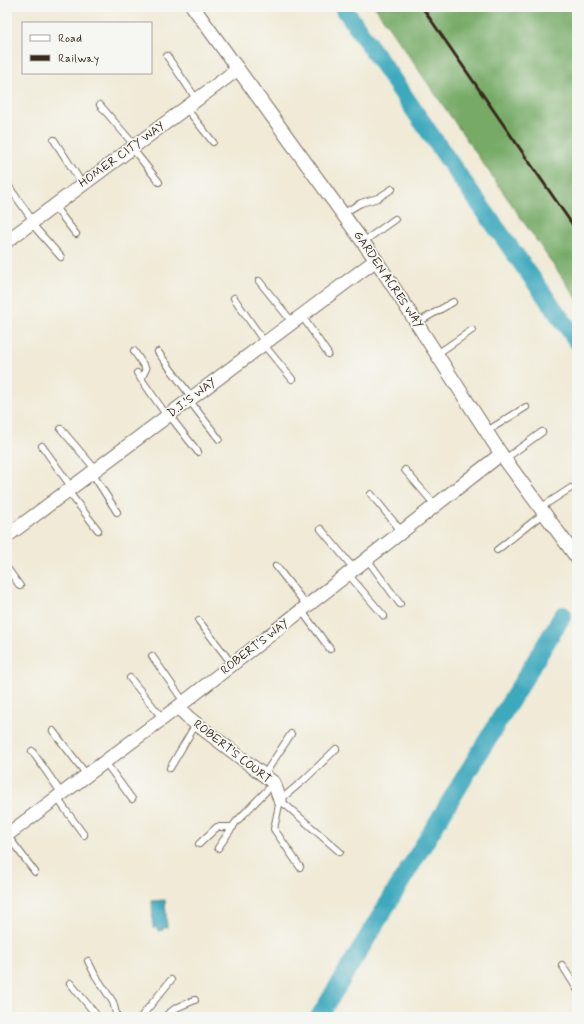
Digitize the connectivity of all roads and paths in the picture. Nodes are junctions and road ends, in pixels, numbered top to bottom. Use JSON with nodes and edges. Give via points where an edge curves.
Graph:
{"nodes":[{"id":1,"x":193,"y":7,"type":"edge"},
{"id":2,"x":166,"y":56,"type":"dead end"},
{"id":3,"x":238,"y":70,"type":"junction"},
{"id":4,"x":197,"y":100,"type":"junction"},
{"id":5,"x":100,"y":105,"type":"dead end"},
{"id":6,"x":186,"y":108,"type":"junction"},
{"id":7,"x":54,"y":140,"type":"dead end"},
{"id":8,"x":213,"y":142,"type":"dead end"},
{"id":9,"x":134,"y":147,"type":"junction"},
{"id":10,"x":159,"y":182,"type":"dead end"},
{"id":11,"x":7,"y":184,"type":"edge"},
{"id":12,"x":83,"y":184,"type":"junction"},
{"id":13,"x":392,"y":189,"type":"dead end"},
{"id":14,"x":54,"y":206,"type":"junction"},
{"id":15,"x":342,"y":214,"type":"junction"},
{"id":16,"x":395,"y":219,"type":"dead end"},
{"id":17,"x":32,"y":222,"type":"junction"},
{"id":18,"x":76,"y":234,"type":"dead end"},
{"id":19,"x":7,"y":240,"type":"edge"},
{"id":20,"x":364,"y":242,"type":"junction"},
{"id":21,"x":61,"y":257,"type":"dead end"},
{"id":22,"x":376,"y":260,"type":"junction"},
{"id":23,"x":259,"y":281,"type":"dead end"},
{"id":24,"x":234,"y":298,"type":"dead end"},
{"id":25,"x":453,"y":302,"type":"dead end"},
{"id":26,"x":297,"y":319,"type":"junction"},
{"id":27,"x":417,"y":323,"type":"junction"},
{"id":28,"x":472,"y":330,"type":"dead end"},
{"id":29,"x":264,"y":344,"type":"junction"},
{"id":30,"x":134,"y":351,"type":"dead end"},
{"id":31,"x":158,"y":352,"type":"dead end"},
{"id":32,"x":328,"y":354,"type":"dead end"},
{"id":33,"x":436,"y":354,"type":"junction"},
{"id":34,"x":137,"y":373,"type":"dead end"},
{"id":35,"x":141,"y":379,"type":"junction"},
{"id":36,"x":292,"y":379,"type":"dead end"},
{"id":37,"x":191,"y":399,"type":"junction"},
{"id":38,"x":526,"y":407,"type":"dead end"},
{"id":39,"x":168,"y":416,"type":"junction"},
{"id":40,"x":61,"y":429,"type":"dead end"},
{"id":41,"x":486,"y":432,"type":"junction"},
{"id":42,"x":542,"y":432,"type":"dead end"},
{"id":43,"x":220,"y":438,"type":"dead end"},
{"id":44,"x":42,"y":446,"type":"dead end"},
{"id":45,"x":198,"y":452,"type":"dead end"},
{"id":46,"x":503,"y":457,"type":"junction"},
{"id":47,"x":405,"y":470,"type":"dead end"},
{"id":48,"x":94,"y":471,"type":"junction"},
{"id":49,"x":571,"y":488,"type":"dead end"},
{"id":50,"x":70,"y":489,"type":"junction"},
{"id":51,"x":371,"y":494,"type":"dead end"},
{"id":52,"x":435,"y":505,"type":"junction"},
{"id":53,"x":542,"y":510,"type":"junction"},
{"id":54,"x":117,"y":512,"type":"dead end"},
{"id":55,"x":321,"y":529,"type":"dead end"},
{"id":56,"x":98,"y":530,"type":"dead end"},
{"id":57,"x":402,"y":532,"type":"junction"},
{"id":58,"x":7,"y":536,"type":"edge"},
{"id":59,"x":497,"y":550,"type":"dead end"},
{"id":60,"x":577,"y":558,"type":"edge"},
{"id":61,"x":367,"y":559,"type":"junction"},
{"id":62,"x":276,"y":566,"type":"dead end"},
{"id":63,"x":7,"y":568,"type":"edge"},
{"id":64,"x":351,"y":571,"type":"junction"},
{"id":65,"x":20,"y":586,"type":"dead end"},
{"id":66,"x":400,"y":604,"type":"dead end"},
{"id":67,"x":304,"y":608,"type":"junction"},
{"id":68,"x":384,"y":616,"type":"dead end"},
{"id":69,"x":199,"y":621,"type":"dead end"},
{"id":70,"x":330,"y":649,"type":"dead end"},
{"id":71,"x":152,"y":656,"type":"dead end"},
{"id":72,"x":232,"y":665,"type":"junction"},
{"id":73,"x":130,"y":678,"type":"dead end"},
{"id":74,"x":181,"y":705,"type":"junction"},
{"id":75,"x":163,"y":719,"type":"junction"},
{"id":76,"x":196,"y":724,"type":"junction"},
{"id":77,"x":53,"y":731,"type":"dead end"},
{"id":78,"x":291,"y":734,"type":"dead end"},
{"id":79,"x":336,"y":749,"type":"dead end"},
{"id":80,"x":32,"y":751,"type":"dead end"},
{"id":81,"x":106,"y":762,"type":"junction"},
{"id":82,"x":170,"y":768,"type":"dead end"},
{"id":83,"x":87,"y":775,"type":"junction"},
{"id":84,"x":264,"y":775,"type":"junction"},
{"id":85,"x":274,"y":783,"type":"junction"},
{"id":86,"x":59,"y":796,"type":"junction"},
{"id":87,"x":132,"y":799,"type":"dead end"},
{"id":88,"x":280,"y":800,"type":"junction"},
{"id":89,"x":233,"y":827,"type":"junction"},
{"id":90,"x":7,"y":835,"type":"edge"},
{"id":91,"x":84,"y":835,"type":"dead end"},
{"id":92,"x":200,"y":844,"type":"dead end"},
{"id":93,"x":218,"y":848,"type":"dead end"},
{"id":94,"x":340,"y":852,"type":"dead end"},
{"id":95,"x":300,"y":867,"type":"dead end"},
{"id":96,"x":35,"y":872,"type":"dead end"},
{"id":97,"x":88,"y":961,"type":"dead end"},
{"id":98,"x":562,"y":965,"type":"dead end"},
{"id":99,"x":171,"y":980,"type":"dead end"},
{"id":100,"x":70,"y":983,"type":"dead end"},
{"id":101,"x":577,"y":989,"type":"edge"},
{"id":102,"x":195,"y":1000,"type":"dead end"},
{"id":103,"x":98,"y":1017,"type":"edge"},
{"id":104,"x":117,"y":1017,"type":"edge"},
{"id":105,"x":141,"y":1017,"type":"edge"},
{"id":106,"x":164,"y":1017,"type":"edge"}],
"edges":[{"from":1,"to":3,"type":"street","name":"GARDEN ACRES WAY"},
{"from":2,"to":4,"type":"lane"},
{"from":3,"to":4,"type":"street","name":"HOMER CITY WAY"},
{"from":3,"to":15,"type":"street","name":"GARDEN ACRES WAY"},
{"from":4,"to":6,"type":"street","name":"HOMER CITY WAY"},
{"from":5,"to":9,"type":"lane"},
{"from":6,"to":8,"type":"lane"},
{"from":6,"to":9,"type":"street","name":"HOMER CITY WAY"},
{"from":7,"to":12,"type":"lane"},
{"from":9,"to":10,"type":"lane"},
{"from":9,"to":12,"type":"street","name":"HOMER CITY WAY"},
{"from":11,"to":17,"type":"lane"},
{"from":12,"to":14,"type":"street","name":"HOMER CITY WAY"},
{"from":13,"to":15,"type":"lane","via":[[378,198],[361,202]]},
{"from":14,"to":17,"type":"street","name":"HOMER CITY WAY"},
{"from":14,"to":18,"type":"lane"},
{"from":15,"to":20,"type":"street","name":"GARDEN ACRES WAY"},
{"from":16,"to":20,"type":"lane"},
{"from":17,"to":19,"type":"street","name":"HOMER CITY WAY"},
{"from":17,"to":21,"type":"lane"},
{"from":20,"to":22,"type":"street","name":"GARDEN ACRES WAY"},
{"from":22,"to":26,"type":"street","name":"D.J.'S WAY"},
{"from":22,"to":27,"type":"street","name":"GARDEN ACRES WAY"},
{"from":23,"to":26,"type":"lane"},
{"from":24,"to":29,"type":"lane"},
{"from":25,"to":27,"type":"lane"},
{"from":26,"to":29,"type":"street","name":"D.J.'S WAY"},
{"from":26,"to":32,"type":"lane"},
{"from":27,"to":33,"type":"street","name":"GARDEN ACRES WAY"},
{"from":28,"to":33,"type":"lane"},
{"from":29,"to":36,"type":"lane"},
{"from":29,"to":37,"type":"street","name":"D.J.'S WAY"},
{"from":30,"to":35,"type":"lane","via":[[146,369]]},
{"from":31,"to":37,"type":"lane"},
{"from":33,"to":41,"type":"street","name":"GARDEN ACRES WAY"},
{"from":34,"to":35,"type":"lane"},
{"from":35,"to":39,"type":"lane"},
{"from":37,"to":39,"type":"street","name":"D.J.'S WAY"},
{"from":37,"to":43,"type":"lane"},
{"from":38,"to":41,"type":"lane"},
{"from":39,"to":45,"type":"lane"},
{"from":39,"to":48,"type":"street","name":"D.J.'S WAY"},
{"from":40,"to":48,"type":"lane"},
{"from":41,"to":46,"type":"street","name":"GARDEN ACRES WAY"},
{"from":42,"to":46,"type":"lane"},
{"from":44,"to":50,"type":"lane"},
{"from":46,"to":52,"type":"street","name":"ROBERT'S WAY"},
{"from":46,"to":53,"type":"street","name":"GARDEN ACRES WAY"},
{"from":47,"to":52,"type":"lane"},
{"from":48,"to":50,"type":"street","name":"D.J.'S WAY"},
{"from":48,"to":54,"type":"lane"},
{"from":49,"to":53,"type":"lane"},
{"from":50,"to":56,"type":"lane"},
{"from":50,"to":58,"type":"street","name":"D.J.'S WAY"},
{"from":51,"to":57,"type":"lane"},
{"from":52,"to":57,"type":"street","name":"ROBERT'S WAY"},
{"from":53,"to":59,"type":"lane"},
{"from":53,"to":60,"type":"street","name":"GARDEN ACRES WAY"},
{"from":55,"to":64,"type":"lane"},
{"from":57,"to":61,"type":"street","name":"ROBERT'S WAY"},
{"from":61,"to":64,"type":"street","name":"ROBERT'S WAY"},
{"from":61,"to":66,"type":"lane"},
{"from":62,"to":67,"type":"lane"},
{"from":63,"to":65,"type":"lane"},
{"from":64,"to":67,"type":"street","name":"ROBERT'S WAY"},
{"from":64,"to":68,"type":"lane"},
{"from":67,"to":70,"type":"lane"},
{"from":67,"to":72,"type":"street","name":"ROBERT'S WAY"},
{"from":69,"to":72,"type":"lane"},
{"from":71,"to":74,"type":"lane"},
{"from":72,"to":74,"type":"street","name":"ROBERT'S WAY"},
{"from":73,"to":75,"type":"lane"},
{"from":74,"to":75,"type":"street","name":"ROBERT'S WAY"},
{"from":74,"to":76,"type":"street","name":"ROBERT'S COURT"},
{"from":75,"to":81,"type":"street","name":"ROBERT'S WAY"},
{"from":76,"to":82,"type":"lane"},
{"from":76,"to":84,"type":"street","name":"ROBERT'S COURT"},
{"from":77,"to":83,"type":"lane"},
{"from":78,"to":84,"type":"lane"},
{"from":79,"to":88,"type":"lane"},
{"from":80,"to":86,"type":"lane"},
{"from":81,"to":83,"type":"street","name":"ROBERT'S WAY"},
{"from":81,"to":87,"type":"lane"},
{"from":83,"to":86,"type":"street","name":"ROBERT'S WAY"},
{"from":84,"to":85,"type":"street","name":"ROBERT'S COURT"},
{"from":85,"to":88,"type":"street","name":"ROBERT'S COURT"},
{"from":85,"to":89,"type":"lane"},
{"from":86,"to":90,"type":"street","name":"ROBERT'S WAY"},
{"from":86,"to":91,"type":"lane"},
{"from":88,"to":94,"type":"lane"},
{"from":88,"to":95,"type":"lane","via":[[274,829]]},
{"from":89,"to":92,"type":"lane","via":[[217,827]]},
{"from":89,"to":93,"type":"lane"},
{"from":90,"to":96,"type":"lane"},
{"from":97,"to":104,"type":"lane","via":[[113,1002]]},
{"from":98,"to":101,"type":"lane"},
{"from":99,"to":105,"type":"lane"},
{"from":100,"to":103,"type":"lane"},
{"from":102,"to":106,"type":"lane","via":[[176,1008]]}]}
